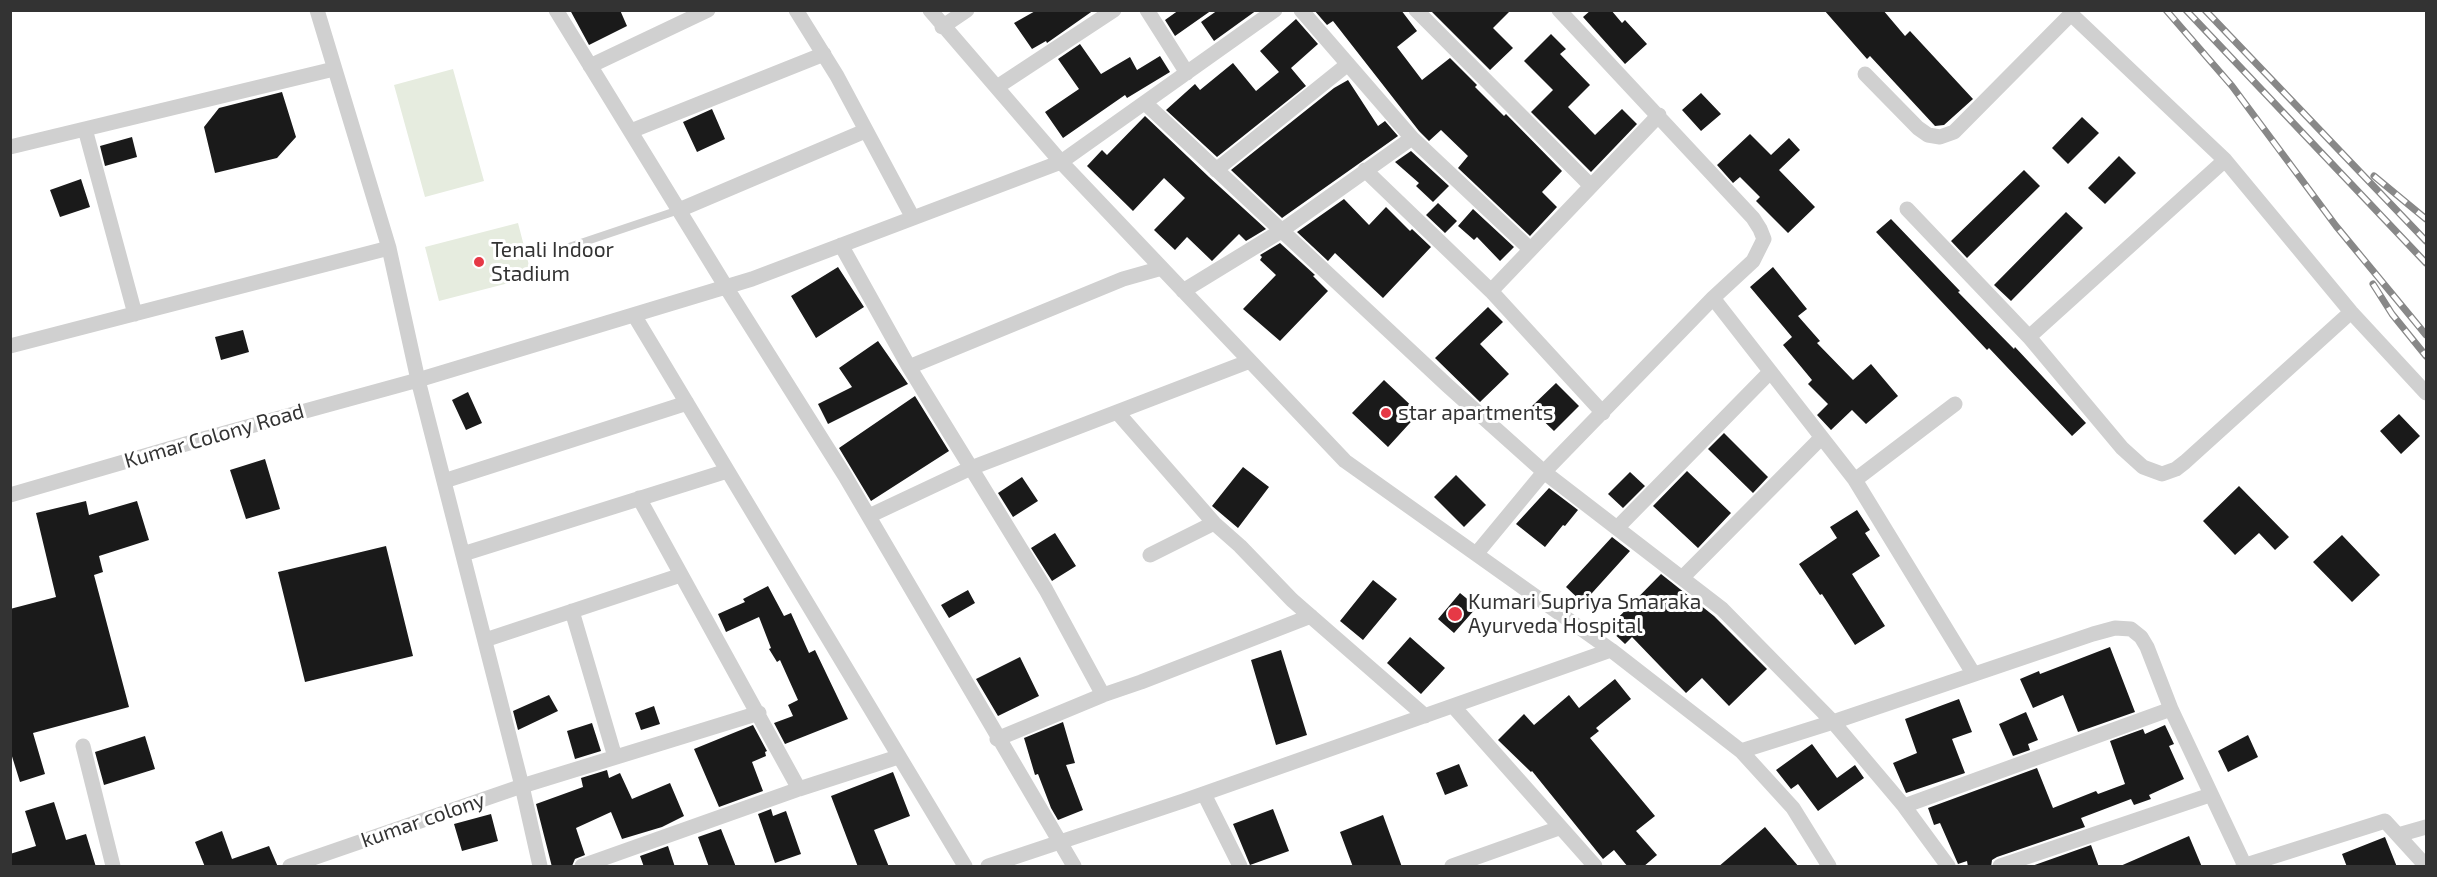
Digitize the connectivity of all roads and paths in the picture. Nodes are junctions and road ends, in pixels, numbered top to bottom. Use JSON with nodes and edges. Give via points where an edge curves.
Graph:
{"nodes":[{"id":1,"x":317,"y":10,"type":"edge"},
{"id":2,"x":556,"y":10,"type":"edge"},
{"id":3,"x":708,"y":10,"type":"edge"},
{"id":4,"x":796,"y":10,"type":"edge"},
{"id":5,"x":930,"y":10,"type":"edge"},
{"id":6,"x":967,"y":10,"type":"edge"},
{"id":7,"x":1114,"y":10,"type":"edge"},
{"id":8,"x":1147,"y":10,"type":"edge"},
{"id":9,"x":1301,"y":10,"type":"edge"},
{"id":10,"x":1416,"y":10,"type":"edge"},
{"id":11,"x":1559,"y":10,"type":"edge"},
{"id":12,"x":2070,"y":12,"type":"edge"},
{"id":13,"x":1265,"y":13,"type":"edge"},
{"id":14,"x":942,"y":27,"type":"junction"},
{"id":15,"x":824,"y":54,"type":"junction"},
{"id":16,"x":1348,"y":64,"type":"junction"},
{"id":17,"x":590,"y":66,"type":"junction"},
{"id":18,"x":334,"y":69,"type":"junction"},
{"id":19,"x":1187,"y":73,"type":"junction"},
{"id":20,"x":1865,"y":74,"type":"dead end"},
{"id":21,"x":997,"y":87,"type":"junction"},
{"id":22,"x":1145,"y":103,"type":"junction"},
{"id":23,"x":1659,"y":116,"type":"junction"},
{"id":24,"x":85,"y":129,"type":"junction"},
{"id":25,"x":631,"y":131,"type":"junction"},
{"id":26,"x":865,"y":131,"type":"junction"},
{"id":27,"x":1412,"y":138,"type":"junction"},
{"id":28,"x":10,"y":147,"type":"edge"},
{"id":29,"x":2225,"y":160,"type":"junction"},
{"id":30,"x":1061,"y":162,"type":"junction"},
{"id":31,"x":1216,"y":170,"type":"junction"},
{"id":32,"x":1365,"y":170,"type":"junction"},
{"id":33,"x":1591,"y":186,"type":"junction"},
{"id":34,"x":1907,"y":209,"type":"dead end"},
{"id":35,"x":679,"y":210,"type":"junction"},
{"id":36,"x":913,"y":218,"type":"junction"},
{"id":37,"x":1281,"y":231,"type":"junction"},
{"id":38,"x":841,"y":245,"type":"junction"},
{"id":39,"x":389,"y":248,"type":"junction"},
{"id":40,"x":563,"y":249,"type":"dead end"},
{"id":41,"x":1530,"y":249,"type":"junction"},
{"id":42,"x":1162,"y":268,"type":"junction"},
{"id":43,"x":726,"y":287,"type":"junction"},
{"id":44,"x":1183,"y":291,"type":"junction"},
{"id":45,"x":1491,"y":291,"type":"junction"},
{"id":46,"x":1713,"y":298,"type":"junction"},
{"id":47,"x":2351,"y":312,"type":"junction"},
{"id":48,"x":135,"y":314,"type":"junction"},
{"id":49,"x":634,"y":315,"type":"junction"},
{"id":50,"x":2029,"y":337,"type":"junction"},
{"id":51,"x":10,"y":346,"type":"edge"},
{"id":52,"x":1250,"y":361,"type":"junction"},
{"id":53,"x":909,"y":367,"type":"junction"},
{"id":54,"x":1770,"y":372,"type":"junction"},
{"id":55,"x":418,"y":380,"type":"junction"},
{"id":56,"x":2427,"y":393,"type":"edge"},
{"id":57,"x":687,"y":403,"type":"junction"},
{"id":58,"x":1955,"y":404,"type":"dead end"},
{"id":59,"x":1118,"y":412,"type":"junction"},
{"id":60,"x":1602,"y":413,"type":"junction"},
{"id":61,"x":1821,"y":438,"type":"junction"},
{"id":62,"x":971,"y":468,"type":"junction"},
{"id":63,"x":727,"y":471,"type":"junction"},
{"id":64,"x":1544,"y":472,"type":"junction"},
{"id":65,"x":1855,"y":480,"type":"junction"},
{"id":66,"x":444,"y":481,"type":"junction"},
{"id":67,"x":10,"y":495,"type":"edge"},
{"id":68,"x":639,"y":498,"type":"junction"},
{"id":69,"x":869,"y":516,"type":"junction"},
{"id":70,"x":1214,"y":524,"type":"junction"},
{"id":71,"x":1617,"y":528,"type":"junction"},
{"id":72,"x":1477,"y":553,"type":"junction"},
{"id":73,"x":463,"y":554,"type":"junction"},
{"id":74,"x":1150,"y":555,"type":"dead end"},
{"id":75,"x":681,"y":574,"type":"junction"},
{"id":76,"x":1682,"y":578,"type":"junction"},
{"id":77,"x":573,"y":611,"type":"junction"},
{"id":78,"x":1311,"y":616,"type":"junction"},
{"id":79,"x":485,"y":640,"type":"junction"},
{"id":80,"x":1611,"y":650,"type":"junction"},
{"id":81,"x":1973,"y":674,"type":"junction"},
{"id":82,"x":1103,"y":695,"type":"junction"},
{"id":83,"x":1453,"y":706,"type":"junction"},
{"id":84,"x":2171,"y":710,"type":"junction"},
{"id":85,"x":759,"y":713,"type":"junction"},
{"id":86,"x":1425,"y":716,"type":"junction"},
{"id":87,"x":1833,"y":722,"type":"junction"},
{"id":88,"x":997,"y":739,"type":"junction"},
{"id":89,"x":83,"y":746,"type":"dead end"},
{"id":90,"x":1741,"y":752,"type":"junction"},
{"id":91,"x":898,"y":757,"type":"junction"},
{"id":92,"x":615,"y":758,"type":"junction"},
{"id":93,"x":522,"y":786,"type":"junction"},
{"id":94,"x":799,"y":789,"type":"junction"},
{"id":95,"x":1204,"y":794,"type":"junction"},
{"id":96,"x":2210,"y":795,"type":"junction"},
{"id":97,"x":1904,"y":806,"type":"junction"},
{"id":98,"x":2427,"y":827,"type":"edge"},
{"id":99,"x":1559,"y":828,"type":"junction"},
{"id":100,"x":2398,"y":835,"type":"junction"},
{"id":101,"x":1059,"y":843,"type":"junction"},
{"id":102,"x":2244,"y":866,"type":"edge"},
{"id":103,"x":2427,"y":866,"type":"edge"},
{"id":104,"x":113,"y":867,"type":"edge"},
{"id":105,"x":290,"y":867,"type":"edge"},
{"id":106,"x":540,"y":867,"type":"edge"},
{"id":107,"x":582,"y":867,"type":"edge"},
{"id":108,"x":965,"y":867,"type":"edge"},
{"id":109,"x":988,"y":867,"type":"edge"},
{"id":110,"x":1074,"y":867,"type":"edge"},
{"id":111,"x":1240,"y":867,"type":"edge"},
{"id":112,"x":1452,"y":867,"type":"edge"},
{"id":113,"x":1595,"y":867,"type":"edge"},
{"id":114,"x":1829,"y":867,"type":"edge"},
{"id":115,"x":1948,"y":867,"type":"edge"},
{"id":116,"x":2000,"y":867,"type":"edge"}],
"edges":[{"from":1,"to":18,"type":"street"},
{"from":2,"to":17,"type":"street"},
{"from":3,"to":17,"type":"street"},
{"from":4,"to":15,"type":"street"},
{"from":5,"to":14,"type":"street"},
{"from":6,"to":14,"type":"street"},
{"from":7,"to":21,"type":"street"},
{"from":8,"to":19,"type":"street"},
{"from":9,"to":16,"type":"street"},
{"from":10,"to":33,"type":"street"},
{"from":11,"to":23,"type":"street"},
{"from":12,"to":20,"type":"street","via":[[1954,132],[1940,137],[1918,128]]},
{"from":12,"to":29,"type":"street"},
{"from":13,"to":19,"type":"street","name":"Kumar Colony Road"},
{"from":14,"to":21,"type":"street"},
{"from":15,"to":25,"type":"street"},
{"from":15,"to":26,"type":"street"},
{"from":16,"to":27,"type":"street"},
{"from":16,"to":31,"type":"street"},
{"from":17,"to":25,"type":"street"},
{"from":18,"to":24,"type":"street"},
{"from":18,"to":39,"type":"street"},
{"from":19,"to":22,"type":"street","name":"Kumar Colony Road"},
{"from":21,"to":30,"type":"street"},
{"from":22,"to":30,"type":"street","name":"Kumar Colony Road"},
{"from":22,"to":31,"type":"street"},
{"from":23,"to":33,"type":"street"},
{"from":23,"to":46,"type":"street","via":[[1753,218],[1764,239],[1753,261]]},
{"from":24,"to":28,"type":"street"},
{"from":24,"to":48,"type":"street"},
{"from":25,"to":35,"type":"street"},
{"from":26,"to":35,"type":"street"},
{"from":26,"to":36,"type":"street"},
{"from":27,"to":32,"type":"street"},
{"from":27,"to":41,"type":"street"},
{"from":29,"to":47,"type":"street"},
{"from":29,"to":50,"type":"street"},
{"from":30,"to":36,"type":"street","name":"Kumar Colony Road"},
{"from":30,"to":42,"type":"street"},
{"from":31,"to":37,"type":"street"},
{"from":32,"to":37,"type":"street"},
{"from":32,"to":45,"type":"street"},
{"from":33,"to":41,"type":"street"},
{"from":34,"to":50,"type":"street"},
{"from":35,"to":40,"type":"lane"},
{"from":35,"to":43,"type":"street"},
{"from":36,"to":38,"type":"street","name":"Kumar Colony Road"},
{"from":37,"to":44,"type":"street"},
{"from":37,"to":64,"type":"street"},
{"from":38,"to":43,"type":"street","name":"Kumar Colony Road"},
{"from":38,"to":53,"type":"street"},
{"from":39,"to":48,"type":"street"},
{"from":39,"to":55,"type":"street"},
{"from":41,"to":45,"type":"street"},
{"from":42,"to":44,"type":"street"},
{"from":42,"to":53,"type":"street","via":[[1123,279]]},
{"from":43,"to":49,"type":"street","name":"Kumar Colony Road"},
{"from":43,"to":69,"type":"street"},
{"from":44,"to":52,"type":"street"},
{"from":45,"to":60,"type":"street"},
{"from":46,"to":54,"type":"street"},
{"from":46,"to":60,"type":"street"},
{"from":47,"to":50,"type":"street","via":[[2185,462],[2162,474],[2143,467],[2122,448]]},
{"from":47,"to":56,"type":"street"},
{"from":48,"to":51,"type":"street"},
{"from":49,"to":55,"type":"street","name":"Kumar Colony Road"},
{"from":49,"to":57,"type":"street"},
{"from":52,"to":59,"type":"street"},
{"from":52,"to":72,"type":"street","via":[[1346,461]]},
{"from":53,"to":62,"type":"street"},
{"from":54,"to":61,"type":"street"},
{"from":54,"to":71,"type":"street"},
{"from":55,"to":66,"type":"street"},
{"from":55,"to":67,"type":"street","name":"Kumar Colony Road"},
{"from":57,"to":63,"type":"street"},
{"from":57,"to":66,"type":"street"},
{"from":58,"to":65,"type":"street"},
{"from":59,"to":62,"type":"street"},
{"from":59,"to":70,"type":"street"},
{"from":60,"to":64,"type":"street"},
{"from":61,"to":65,"type":"street"},
{"from":61,"to":76,"type":"street"},
{"from":62,"to":69,"type":"street"},
{"from":62,"to":82,"type":"street","via":[[1046,590]]},
{"from":63,"to":68,"type":"street"},
{"from":63,"to":91,"type":"street"},
{"from":64,"to":71,"type":"street"},
{"from":64,"to":72,"type":"street"},
{"from":65,"to":81,"type":"street"},
{"from":66,"to":73,"type":"street"},
{"from":68,"to":73,"type":"street"},
{"from":68,"to":75,"type":"street"},
{"from":69,"to":88,"type":"street"},
{"from":70,"to":74,"type":"street"},
{"from":70,"to":78,"type":"street"},
{"from":71,"to":76,"type":"street"},
{"from":72,"to":80,"type":"street"},
{"from":73,"to":79,"type":"street"},
{"from":75,"to":77,"type":"street"},
{"from":75,"to":85,"type":"street"},
{"from":76,"to":87,"type":"street","via":[[1722,609]]},
{"from":77,"to":79,"type":"street"},
{"from":77,"to":92,"type":"street"},
{"from":78,"to":82,"type":"street"},
{"from":78,"to":86,"type":"street"},
{"from":79,"to":93,"type":"street"},
{"from":80,"to":83,"type":"street"},
{"from":80,"to":90,"type":"street"},
{"from":81,"to":84,"type":"street","via":[[2093,634],[2115,628],[2131,629],[2147,647]]},
{"from":81,"to":87,"type":"street"},
{"from":82,"to":88,"type":"street"},
{"from":83,"to":86,"type":"street"},
{"from":83,"to":99,"type":"street"},
{"from":84,"to":96,"type":"street"},
{"from":84,"to":97,"type":"street"},
{"from":85,"to":92,"type":"street","name":"kumar colony"},
{"from":85,"to":94,"type":"street"},
{"from":86,"to":95,"type":"street"},
{"from":87,"to":90,"type":"street"},
{"from":87,"to":97,"type":"street"},
{"from":88,"to":101,"type":"street"},
{"from":89,"to":104,"type":"street"},
{"from":90,"to":114,"type":"street","via":[[1793,808]]},
{"from":91,"to":94,"type":"street"},
{"from":91,"to":108,"type":"street"},
{"from":92,"to":93,"type":"street","name":"kumar colony"},
{"from":93,"to":105,"type":"street","name":"kumar colony"},
{"from":93,"to":106,"type":"street"},
{"from":94,"to":107,"type":"street"},
{"from":95,"to":101,"type":"street"},
{"from":95,"to":111,"type":"street"},
{"from":96,"to":102,"type":"street"},
{"from":96,"to":116,"type":"street"},
{"from":97,"to":115,"type":"street"},
{"from":98,"to":100,"type":"street"},
{"from":99,"to":112,"type":"street"},
{"from":99,"to":113,"type":"street"},
{"from":100,"to":102,"type":"street","via":[[2385,821]]},
{"from":100,"to":103,"type":"street"},
{"from":101,"to":109,"type":"street"},
{"from":101,"to":110,"type":"street"}]}
